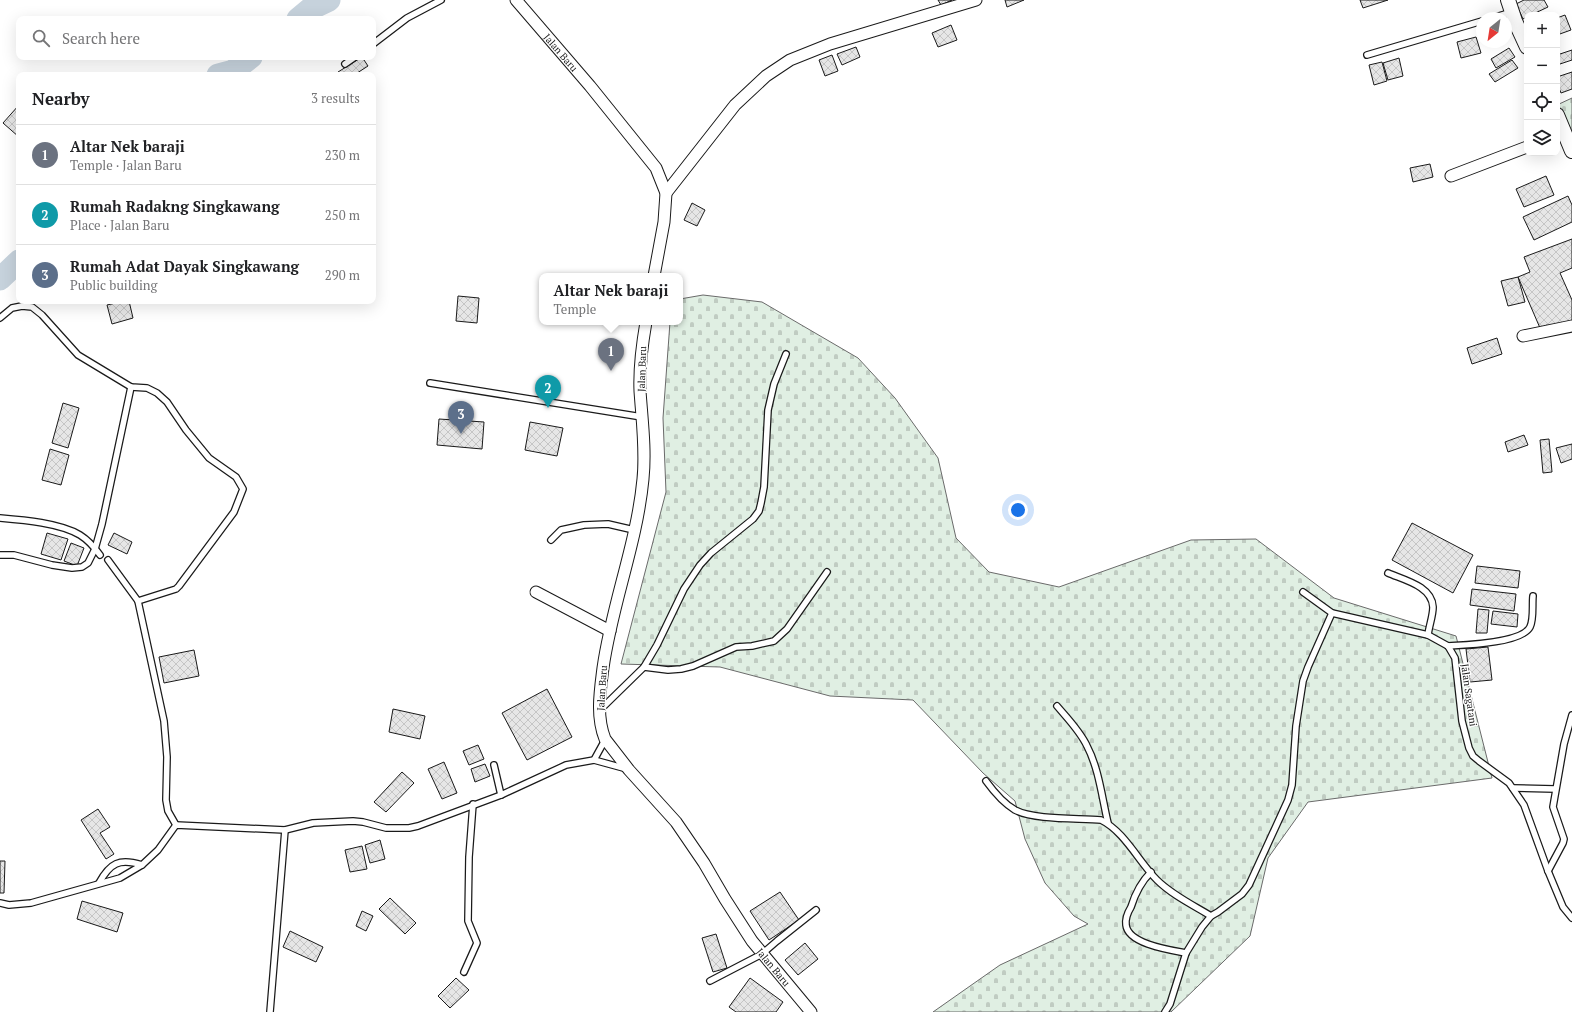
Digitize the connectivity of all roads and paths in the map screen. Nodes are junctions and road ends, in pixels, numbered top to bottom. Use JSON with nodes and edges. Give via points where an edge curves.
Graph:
{"nodes":[{"id":1,"x":441,"y":0,"type":"edge"},
{"id":2,"x":516,"y":0,"type":"edge"},
{"id":3,"x":976,"y":0,"type":"edge"},
{"id":4,"x":1510,"y":6,"type":"edge"},
{"id":5,"x":1501,"y":12,"type":"edge"},
{"id":6,"x":1476,"y":23,"type":"edge"},
{"id":7,"x":1524,"y":40,"type":"edge"},
{"id":8,"x":376,"y":42,"type":"edge"},
{"id":9,"x":1367,"y":55,"type":"dead end"},
{"id":10,"x":351,"y":60,"type":"edge"},
{"id":11,"x":345,"y":64,"type":"dead end"},
{"id":12,"x":1558,"y":120,"type":"edge"},
{"id":13,"x":1561,"y":134,"type":"edge"},
{"id":14,"x":1524,"y":148,"type":"edge"},
{"id":15,"x":1572,"y":151,"type":"edge"},
{"id":16,"x":1451,"y":176,"type":"dead end"},
{"id":17,"x":666,"y":193,"type":"junction"},
{"id":18,"x":655,"y":273,"type":"edge"},
{"id":19,"x":0,"y":318,"type":"edge"},
{"id":20,"x":646,"y":325,"type":"edge"},
{"id":21,"x":1572,"y":326,"type":"edge"},
{"id":22,"x":1523,"y":336,"type":"dead end"},
{"id":23,"x":786,"y":354,"type":"dead end"},
{"id":24,"x":430,"y":383,"type":"dead end"},
{"id":25,"x":131,"y":387,"type":"junction"},
{"id":26,"x":642,"y":417,"type":"junction"},
{"id":27,"x":0,"y":518,"type":"edge"},
{"id":28,"x":634,"y":530,"type":"junction"},
{"id":29,"x":551,"y":540,"type":"dead end"},
{"id":30,"x":95,"y":549,"type":"junction"},
{"id":31,"x":0,"y":555,"type":"edge"},
{"id":32,"x":100,"y":555,"type":"dead end"},
{"id":33,"x":108,"y":560,"type":"dead end"},
{"id":34,"x":828,"y":572,"type":"dead end"},
{"id":35,"x":1388,"y":573,"type":"dead end"},
{"id":36,"x":536,"y":592,"type":"dead end"},
{"id":37,"x":1303,"y":592,"type":"dead end"},
{"id":38,"x":1533,"y":596,"type":"dead end"},
{"id":39,"x":138,"y":601,"type":"junction"},
{"id":40,"x":1332,"y":613,"type":"junction"},
{"id":41,"x":610,"y":631,"type":"junction"},
{"id":42,"x":1428,"y":635,"type":"junction"},
{"id":43,"x":1448,"y":646,"type":"junction"},
{"id":44,"x":644,"y":667,"type":"junction"},
{"id":45,"x":1057,"y":706,"type":"dead end"},
{"id":46,"x":599,"y":710,"type":"junction"},
{"id":47,"x":1572,"y":715,"type":"edge"},
{"id":48,"x":606,"y":739,"type":"junction"},
{"id":49,"x":594,"y":760,"type":"junction"},
{"id":50,"x":494,"y":765,"type":"dead end"},
{"id":51,"x":629,"y":770,"type":"junction"},
{"id":52,"x":986,"y":781,"type":"dead end"},
{"id":53,"x":1513,"y":788,"type":"junction"},
{"id":54,"x":1556,"y":789,"type":"junction"},
{"id":55,"x":501,"y":794,"type":"junction"},
{"id":56,"x":474,"y":804,"type":"junction"},
{"id":57,"x":1108,"y":823,"type":"junction"},
{"id":58,"x":176,"y":825,"type":"junction"},
{"id":59,"x":285,"y":830,"type":"junction"},
{"id":60,"x":142,"y":865,"type":"junction"},
{"id":61,"x":1548,"y":871,"type":"junction"},
{"id":62,"x":1151,"y":872,"type":"junction"},
{"id":63,"x":99,"y":883,"type":"junction"},
{"id":64,"x":0,"y":903,"type":"edge"},
{"id":65,"x":816,"y":910,"type":"dead end"},
{"id":66,"x":1211,"y":916,"type":"junction"},
{"id":67,"x":1572,"y":918,"type":"edge"},
{"id":68,"x":1186,"y":953,"type":"junction"},
{"id":69,"x":762,"y":954,"type":"junction"},
{"id":70,"x":464,"y":972,"type":"dead end"},
{"id":71,"x":710,"y":981,"type":"dead end"},
{"id":72,"x":270,"y":1012,"type":"edge"},
{"id":73,"x":811,"y":1012,"type":"edge"},
{"id":74,"x":1165,"y":1012,"type":"edge"}],
"edges":[{"from":1,"to":8,"type":"lane","via":[[407,18]]},
{"from":2,"to":17,"type":"street","name":"Jalan Baru","via":[[649,158]]},
{"from":3,"to":17,"type":"street","via":[[830,44],[790,60],[766,76],[734,105]]},
{"from":4,"to":5,"type":"lane"},
{"from":4,"to":7,"type":"street"},
{"from":6,"to":9,"type":"lane"},
{"from":10,"to":11,"type":"lane"},
{"from":12,"to":13,"type":"street"},
{"from":13,"to":15,"type":"street"},
{"from":14,"to":16,"type":"street"},
{"from":17,"to":18,"type":"street","name":"Jalan Baru","via":[[664,222]]},
{"from":19,"to":25,"type":"lane","via":[[12,308],[32,307],[78,355]]},
{"from":20,"to":26,"type":"street","name":"Jalan Baru","via":[[641,358]]},
{"from":21,"to":22,"type":"street"},
{"from":23,"to":44,"type":"lane","via":[[774,384],[768,410],[764,487],[759,510],[753,519],[700,565],[684,589]]},
{"from":24,"to":26,"type":"lane"},
{"from":25,"to":30,"type":"lane"},
{"from":25,"to":39,"type":"lane","via":[[147,388],[167,402],[209,458],[236,477],[243,489],[234,512],[179,586]]},
{"from":26,"to":28,"type":"street","name":"Jalan Baru","via":[[643,477],[640,509]]},
{"from":27,"to":30,"type":"lane","via":[[68,530]]},
{"from":28,"to":29,"type":"lane","via":[[608,524],[584,525],[560,530]]},
{"from":28,"to":41,"type":"street","name":"Jalan Baru"},
{"from":30,"to":31,"type":"lane","via":[[88,563],[82,567],[72,568],[14,555]]},
{"from":30,"to":32,"type":"lane"},
{"from":33,"to":39,"type":"lane"},
{"from":34,"to":44,"type":"lane","via":[[787,629],[774,641],[736,647],[681,669]]},
{"from":35,"to":42,"type":"lane","via":[[1421,588],[1431,598],[1433,607]]},
{"from":36,"to":41,"type":"street"},
{"from":37,"to":40,"type":"lane"},
{"from":38,"to":43,"type":"lane","via":[[1531,625],[1522,635],[1495,642]]},
{"from":39,"to":58,"type":"lane","via":[[164,721],[167,758],[166,800],[168,811]]},
{"from":40,"to":42,"type":"lane"},
{"from":40,"to":66,"type":"lane","via":[[1303,681],[1296,726],[1292,785],[1283,812],[1249,884],[1242,894]]},
{"from":41,"to":46,"type":"street","name":"Jalan Baru"},
{"from":42,"to":43,"type":"lane"},
{"from":43,"to":53,"type":"lane","name":"Jalan Sagatani","via":[[1455,658],[1462,721],[1469,748],[1473,756],[1504,778]]},
{"from":44,"to":46,"type":"lane"},
{"from":45,"to":57,"type":"lane","via":[[1087,746],[1099,782]]},
{"from":46,"to":48,"type":"street","name":"Jalan Baru"},
{"from":47,"to":54,"type":"lane"},
{"from":48,"to":49,"type":"lane"},
{"from":48,"to":51,"type":"street","name":"Jalan Baru"},
{"from":49,"to":51,"type":"lane"},
{"from":49,"to":55,"type":"lane","via":[[566,765]]},
{"from":50,"to":55,"type":"lane"},
{"from":51,"to":69,"type":"street","name":"Jalan Baru","via":[[676,822]]},
{"from":52,"to":57,"type":"lane","via":[[1005,803],[1022,813],[1101,820]]},
{"from":53,"to":54,"type":"lane"},
{"from":53,"to":61,"type":"lane","name":"Jalan Sagatani","via":[[1524,805]]},
{"from":54,"to":61,"type":"lane","via":[[1553,807],[1564,843]]},
{"from":55,"to":56,"type":"lane"},
{"from":56,"to":59,"type":"lane","via":[[408,828],[386,828],[353,821],[313,823]]},
{"from":56,"to":70,"type":"lane","via":[[469,857],[468,921],[477,943]]},
{"from":57,"to":62,"type":"lane"},
{"from":58,"to":59,"type":"lane"},
{"from":58,"to":60,"type":"lane","via":[[158,850]]},
{"from":59,"to":72,"type":"lane"},
{"from":60,"to":63,"type":"lane","via":[[120,878]]},
{"from":60,"to":63,"type":"lane","via":[[129,861],[118,863],[107,869]]},
{"from":61,"to":67,"type":"lane","name":"Jalan Sagatani","via":[[1563,907]]},
{"from":62,"to":66,"type":"lane","via":[[1164,886]]},
{"from":62,"to":68,"type":"lane","via":[[1144,878],[1126,919],[1129,933],[1137,940]]},
{"from":63,"to":64,"type":"lane","via":[[31,903]]},
{"from":65,"to":69,"type":"lane"},
{"from":66,"to":68,"type":"lane"},
{"from":68,"to":74,"type":"lane","via":[[1170,1004]]},
{"from":69,"to":71,"type":"lane"},
{"from":69,"to":73,"type":"street","name":"Jalan Baru"}]}
